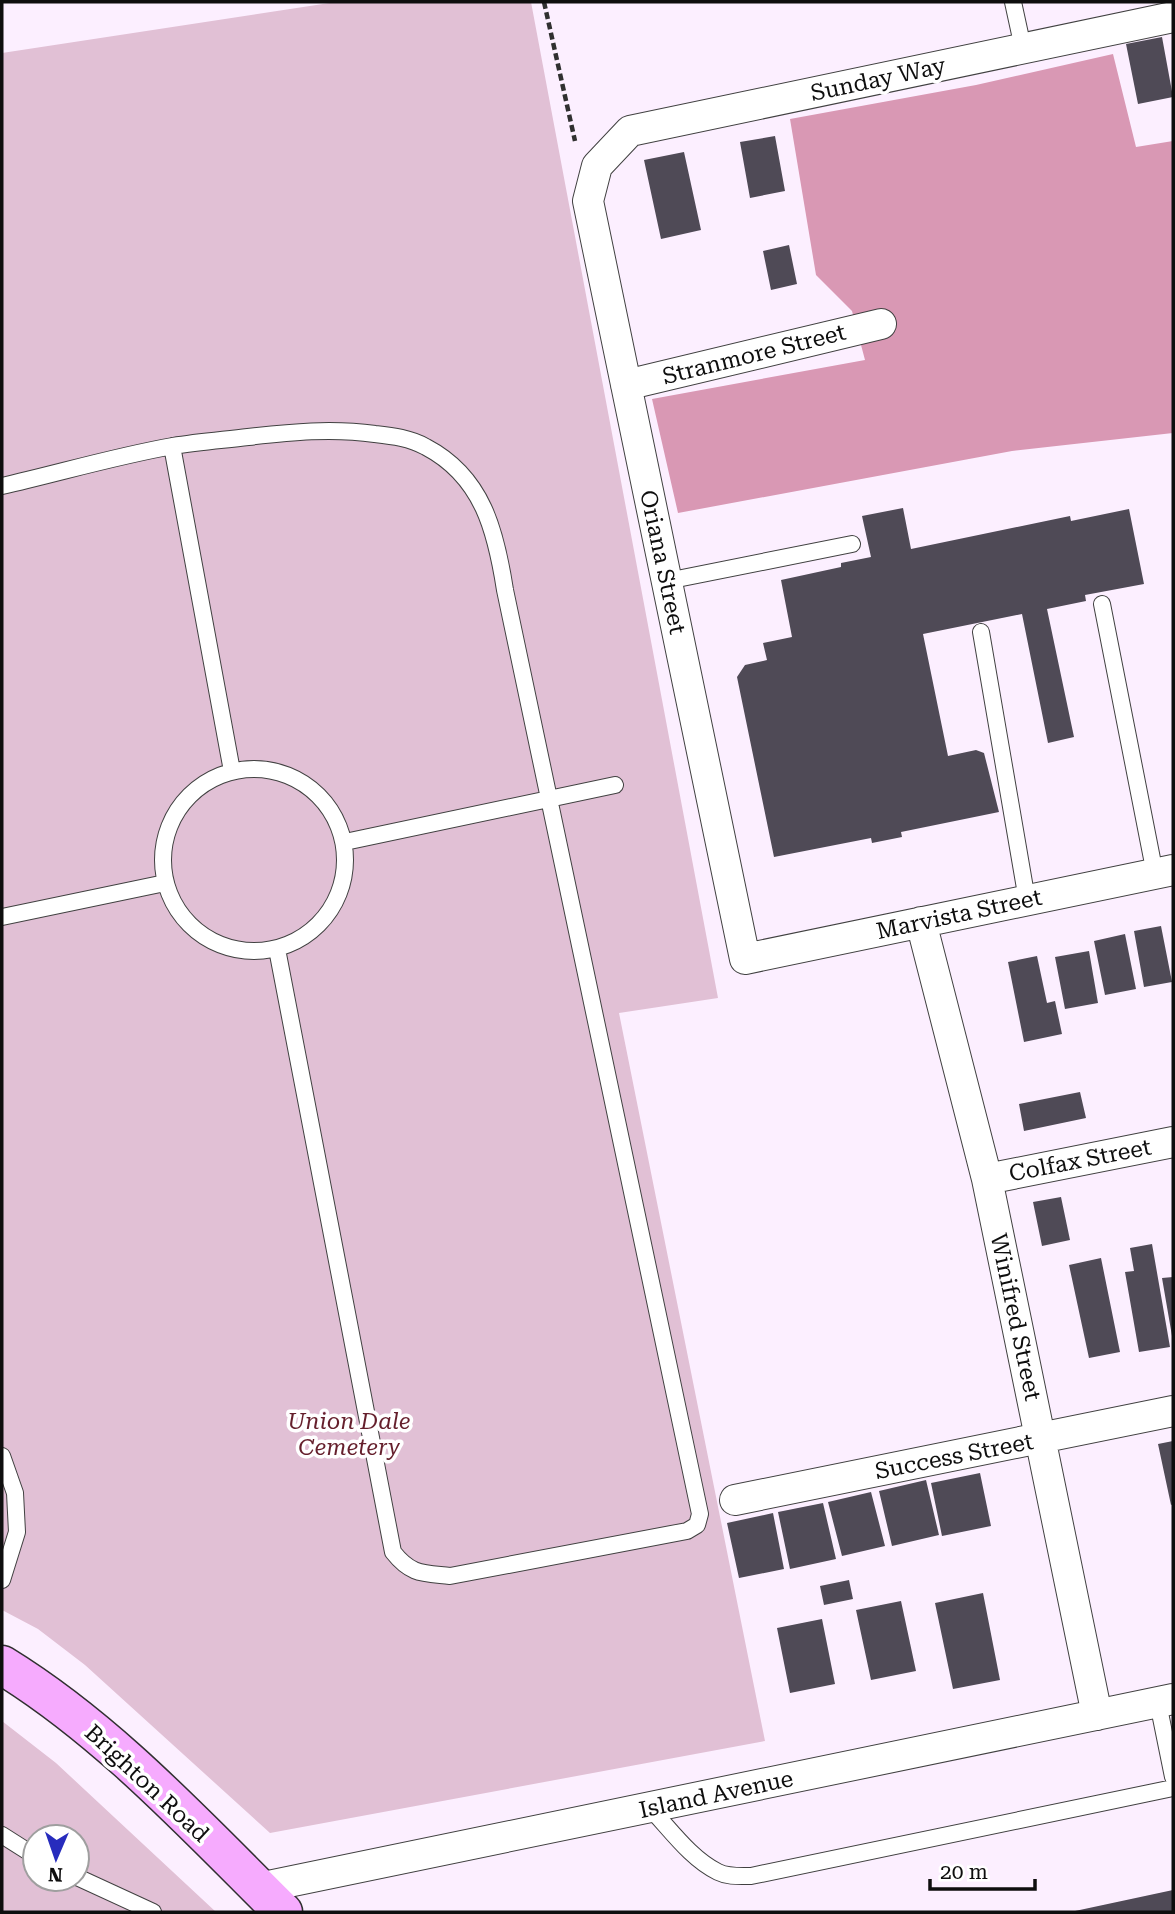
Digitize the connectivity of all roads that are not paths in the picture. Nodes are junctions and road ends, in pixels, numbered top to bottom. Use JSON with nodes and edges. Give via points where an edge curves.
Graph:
{"nodes":[{"id":1,"x":1013,"y":2,"type":"edge"},
{"id":2,"x":1173,"y":17,"type":"edge"},
{"id":3,"x":1023,"y":48,"type":"junction"},
{"id":4,"x":587,"y":157,"type":"joint"},
{"id":5,"x":881,"y":324,"type":"dead end"},
{"id":6,"x":626,"y":385,"type":"junction"},
{"id":7,"x":172,"y":446,"type":"junction"},
{"id":8,"x":2,"y":486,"type":"edge"},
{"id":9,"x":852,"y":544,"type":"dead end"},
{"id":10,"x":667,"y":581,"type":"junction"},
{"id":11,"x":1102,"y":604,"type":"dead end"},
{"id":12,"x":981,"y":632,"type":"dead end"},
{"id":13,"x":232,"y":771,"type":"junction"},
{"id":14,"x":615,"y":785,"type":"dead end"},
{"id":15,"x":551,"y":799,"type":"junction"},
{"id":16,"x":345,"y":842,"type":"junction"},
{"id":17,"x":1164,"y":872,"type":"edge"},
{"id":18,"x":165,"y":883,"type":"junction"},
{"id":19,"x":1027,"y":900,"type":"junction"},
{"id":20,"x":2,"y":917,"type":"edge"},
{"id":21,"x":921,"y":922,"type":"junction"},
{"id":22,"x":277,"y":948,"type":"junction"},
{"id":23,"x":745,"y":958,"type":"joint"},
{"id":24,"x":1173,"y":1142,"type":"edge"},
{"id":25,"x":987,"y":1179,"type":"junction"},
{"id":26,"x":1173,"y":1411,"type":"edge"},
{"id":27,"x":1041,"y":1439,"type":"junction"},
{"id":28,"x":2,"y":1456,"type":"edge"},
{"id":29,"x":735,"y":1500,"type":"dead end"},
{"id":30,"x":2,"y":1580,"type":"edge"},
{"id":31,"x":2,"y":1665,"type":"edge"},
{"id":32,"x":1166,"y":1701,"type":"edge"},
{"id":33,"x":1097,"y":1715,"type":"junction"},
{"id":34,"x":1173,"y":1777,"type":"edge"},
{"id":35,"x":1173,"y":1788,"type":"edge"},
{"id":36,"x":649,"y":1807,"type":"junction"},
{"id":37,"x":2,"y":1835,"type":"edge"},
{"id":38,"x":21,"y":1847,"type":"edge"},
{"id":39,"x":91,"y":1883,"type":"edge"},
{"id":40,"x":271,"y":1900,"type":"edge"},
{"id":41,"x":153,"y":1912,"type":"edge"}],
"edges":[{"from":1,"to":3,"type":"lane"},
{"from":2,"to":3,"type":"street","name":"Sunday Way"},
{"from":3,"to":4,"type":"street","name":"Sunday Way","via":[[630,131]]},
{"from":4,"to":6,"type":"street","name":"Oriana Street","via":[[588,201]]},
{"from":5,"to":6,"type":"street","name":"Stranmore Street"},
{"from":6,"to":10,"type":"street","name":"Oriana Street"},
{"from":7,"to":8,"type":"lane"},
{"from":7,"to":13,"type":"lane"},
{"from":7,"to":15,"type":"lane","via":[[309,429],[359,431],[404,438],[427,447],[455,468],[481,502],[497,542]]},
{"from":9,"to":10,"type":"lane"},
{"from":10,"to":23,"type":"street","name":"Oriana Street"},
{"from":11,"to":17,"type":"lane"},
{"from":12,"to":19,"type":"lane"},
{"from":13,"to":16,"type":"lane","via":[[268,769],[302,781],[328,805]]},
{"from":13,"to":18,"type":"lane","via":[[199,786],[175,813],[163,846]]},
{"from":14,"to":15,"type":"lane"},
{"from":15,"to":16,"type":"lane"},
{"from":15,"to":22,"type":"lane","via":[[700,1514],[697,1525],[687,1531],[450,1576],[424,1574],[404,1566],[393,1552]]},
{"from":16,"to":22,"type":"lane","via":[[346,873],[334,906],[310,933]]},
{"from":17,"to":19,"type":"street","name":"Marvista Street"},
{"from":18,"to":20,"type":"lane"},
{"from":18,"to":22,"type":"lane","via":[[181,914],[207,939],[241,951]]},
{"from":19,"to":21,"type":"street","name":"Marvista Street"},
{"from":21,"to":23,"type":"street","name":"Marvista Street"},
{"from":21,"to":25,"type":"street","name":"Winifred Street"},
{"from":24,"to":25,"type":"street","name":"Colfax Street"},
{"from":25,"to":27,"type":"street","name":"Winifred Street"},
{"from":26,"to":27,"type":"street","name":"Success Street"},
{"from":27,"to":29,"type":"street","name":"Success Street"},
{"from":27,"to":33,"type":"street","name":"Winifred Street"},
{"from":28,"to":30,"type":"lane","via":[[15,1493],[17,1532]]},
{"from":31,"to":40,"type":"street","name":"Brighton Road","via":[[64,1707],[154,1785]]},
{"from":32,"to":33,"type":"street","name":"Island Avenue"},
{"from":32,"to":34,"type":"lane"},
{"from":33,"to":36,"type":"street","name":"Island Avenue"},
{"from":35,"to":36,"type":"lane","via":[[751,1877],[718,1872],[700,1860]]},
{"from":36,"to":40,"type":"street","name":"Island Avenue"},
{"from":37,"to":38,"type":"lane"},
{"from":39,"to":41,"type":"lane"}]}
